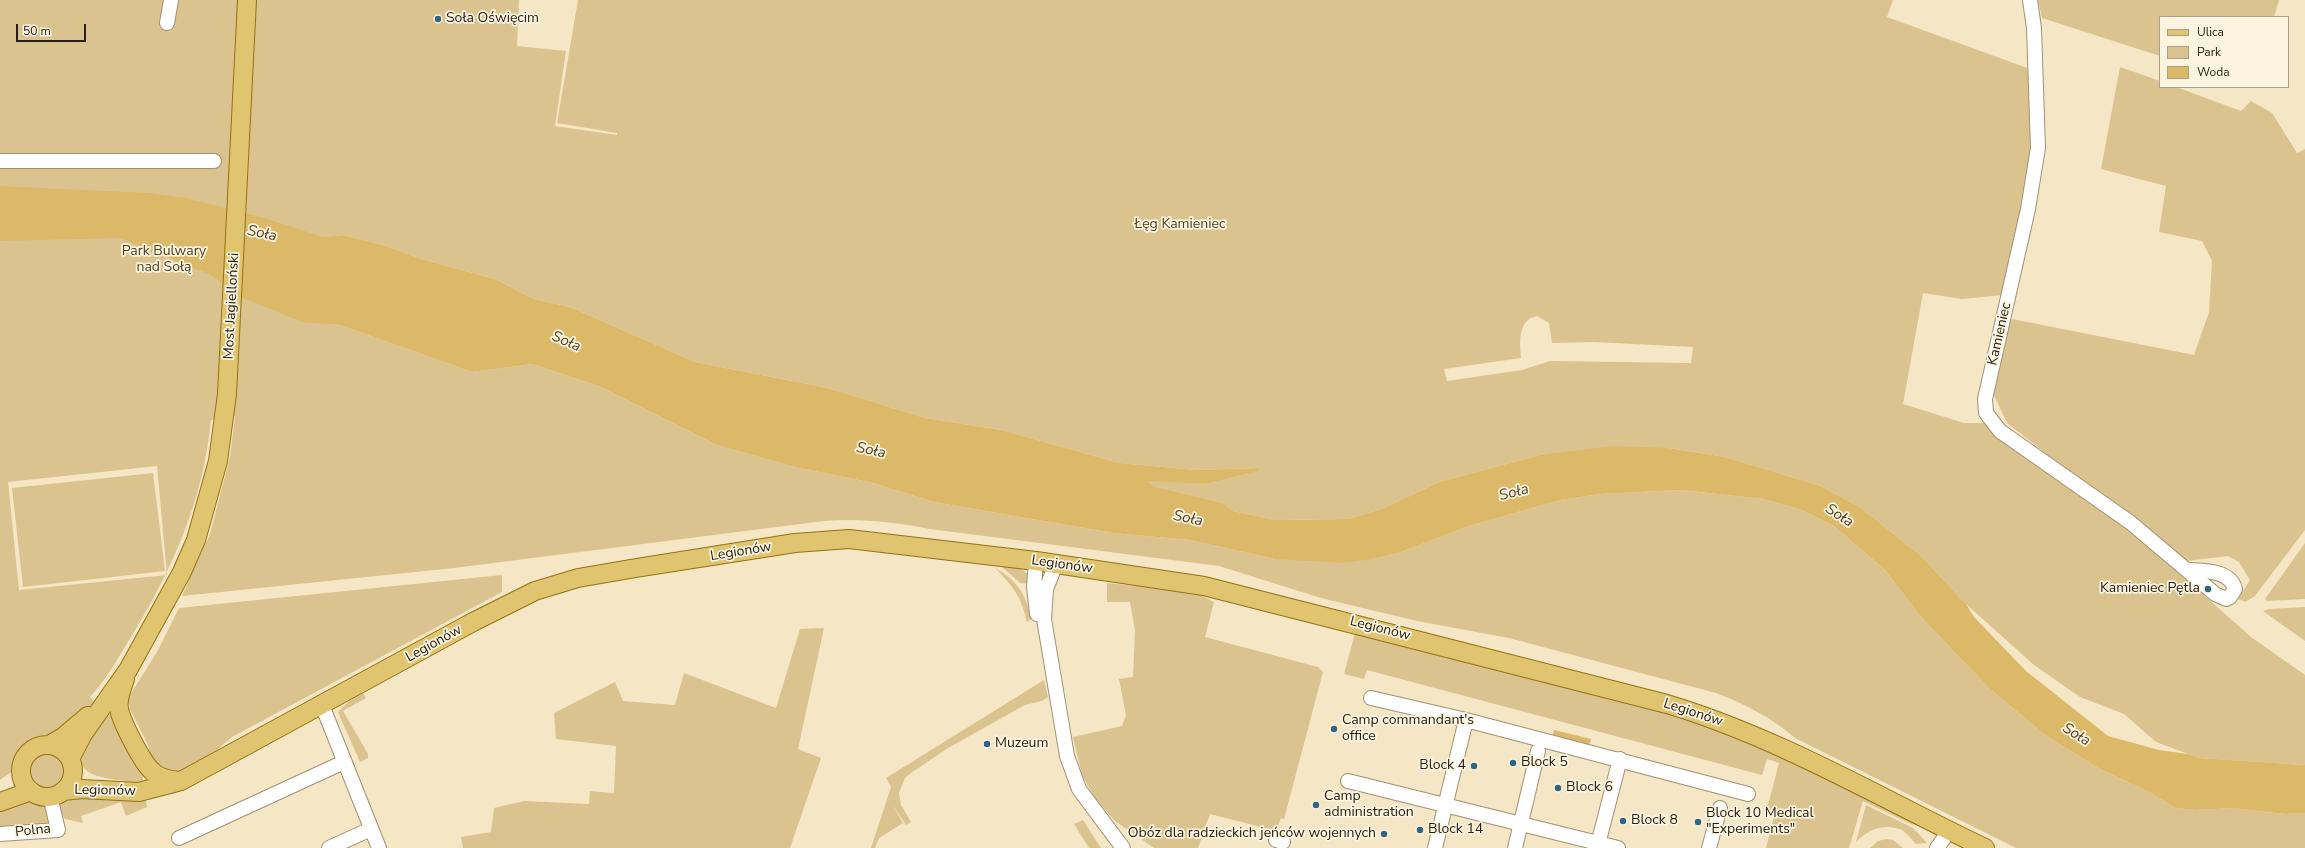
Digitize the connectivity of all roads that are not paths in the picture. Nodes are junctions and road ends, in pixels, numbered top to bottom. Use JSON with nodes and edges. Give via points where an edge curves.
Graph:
{"nodes":[{"id":1,"x":171,"y":0,"type":"edge"},
{"id":2,"x":2030,"y":0,"type":"edge"},
{"id":3,"x":248,"y":4,"type":"edge"},
{"id":4,"x":167,"y":23,"type":"dead end"},
{"id":5,"x":0,"y":161,"type":"edge"},
{"id":6,"x":214,"y":161,"type":"dead end"},
{"id":7,"x":1036,"y":561,"type":"junction"},
{"id":8,"x":1056,"y":564,"type":"junction"},
{"id":9,"x":2188,"y":570,"type":"dead end"},
{"id":10,"x":128,"y":670,"type":"junction"},
{"id":11,"x":1052,"y":672,"type":"junction"},
{"id":12,"x":1371,"y":698,"type":"dead end"},
{"id":13,"x":103,"y":703,"type":"junction"},
{"id":14,"x":322,"y":705,"type":"junction"},
{"id":15,"x":1466,"y":720,"type":"junction"},
{"id":16,"x":48,"y":745,"type":"junction"},
{"id":17,"x":1538,"y":751,"type":"dead end"},
{"id":18,"x":1620,"y":760,"type":"junction"},
{"id":19,"x":344,"y":762,"type":"junction"},
{"id":20,"x":72,"y":764,"type":"junction"},
{"id":21,"x":21,"y":773,"type":"junction"},
{"id":22,"x":181,"y":781,"type":"junction"},
{"id":23,"x":1348,"y":781,"type":"dead end"},
{"id":24,"x":0,"y":790,"type":"edge"},
{"id":25,"x":147,"y":790,"type":"junction"},
{"id":26,"x":31,"y":791,"type":"junction"},
{"id":27,"x":57,"y":794,"type":"junction"},
{"id":28,"x":1748,"y":794,"type":"dead end"},
{"id":29,"x":0,"y":802,"type":"edge"},
{"id":30,"x":1446,"y":805,"type":"junction"},
{"id":31,"x":1720,"y":808,"type":"dead end"},
{"id":32,"x":1520,"y":824,"type":"junction"},
{"id":33,"x":371,"y":829,"type":"junction"},
{"id":34,"x":1949,"y":831,"type":"junction"},
{"id":35,"x":0,"y":834,"type":"edge"},
{"id":36,"x":180,"y":838,"type":"dead end"},
{"id":37,"x":1598,"y":846,"type":"edge"},
{"id":38,"x":329,"y":848,"type":"edge"},
{"id":39,"x":379,"y":848,"type":"edge"},
{"id":40,"x":1123,"y":848,"type":"edge"},
{"id":41,"x":1435,"y":848,"type":"edge"},
{"id":42,"x":1514,"y":848,"type":"edge"},
{"id":43,"x":1618,"y":848,"type":"edge"},
{"id":44,"x":1710,"y":848,"type":"edge"},
{"id":45,"x":1937,"y":848,"type":"edge"},
{"id":46,"x":1985,"y":848,"type":"edge"}],
"edges":[{"from":1,"to":4,"type":"street"},
{"from":2,"to":9,"type":"street","name":"Kamieniec","via":[[2034,28],[2038,148],[2028,209],[1985,398],[1986,413],[2000,431],[2131,523]]},
{"from":3,"to":10,"type":"main road","name":"Most Jagielloński","via":[[227,394],[218,461],[196,540],[167,602]]},
{"from":5,"to":6,"type":"street"},
{"from":7,"to":8,"type":"main road","name":"Legionów"},
{"from":7,"to":11,"type":"street","via":[[1035,606]]},
{"from":7,"to":14,"type":"main road","name":"Legionów","via":[[849,538],[795,543],[578,578],[535,591]]},
{"from":8,"to":11,"type":"street","via":[[1044,601],[1044,619]]},
{"from":8,"to":34,"type":"main road","name":"Legionów","via":[[1204,586],[1711,717],[1760,737]]},
{"from":10,"to":13,"type":"main road"},
{"from":10,"to":22,"type":"main road","via":[[119,698],[120,709],[140,755],[152,772],[165,779]]},
{"from":11,"to":40,"type":"street","via":[[1067,756],[1074,780],[1084,798]]},
{"from":12,"to":15,"type":"street"},
{"from":13,"to":16,"type":"main road","via":[[63,737]]},
{"from":13,"to":20,"type":"main road","via":[[75,747]]},
{"from":14,"to":19,"type":"street"},
{"from":14,"to":22,"type":"main road","name":"Legionów"},
{"from":15,"to":18,"type":"street"},
{"from":15,"to":30,"type":"street"},
{"from":16,"to":20,"type":"main road","via":[[61,749]]},
{"from":16,"to":21,"type":"main road","via":[[32,749],[26,756]]},
{"from":17,"to":32,"type":"street"},
{"from":18,"to":28,"type":"street"},
{"from":18,"to":37,"type":"street"},
{"from":19,"to":33,"type":"street"},
{"from":19,"to":36,"type":"street"},
{"from":20,"to":25,"type":"main road","name":"Legionów","via":[[87,776]]},
{"from":20,"to":27,"type":"main road","via":[[69,785]]},
{"from":21,"to":24,"type":"main road"},
{"from":21,"to":26,"type":"main road"},
{"from":22,"to":25,"type":"main road","name":"Legionów"},
{"from":23,"to":30,"type":"street"},
{"from":25,"to":27,"type":"main road","name":"Legionów","via":[[139,792],[82,789]]},
{"from":26,"to":27,"type":"main road","via":[[43,796]]},
{"from":26,"to":29,"type":"main road"},
{"from":27,"to":35,"type":"street","name":"Polna","via":[[58,830]]},
{"from":30,"to":32,"type":"street"},
{"from":30,"to":41,"type":"street"},
{"from":31,"to":44,"type":"street"},
{"from":32,"to":37,"type":"street"},
{"from":32,"to":42,"type":"street"},
{"from":33,"to":38,"type":"street"},
{"from":33,"to":39,"type":"street"},
{"from":34,"to":45,"type":"street"},
{"from":34,"to":46,"type":"main road","name":"Legionów"},
{"from":37,"to":43,"type":"street"}]}
